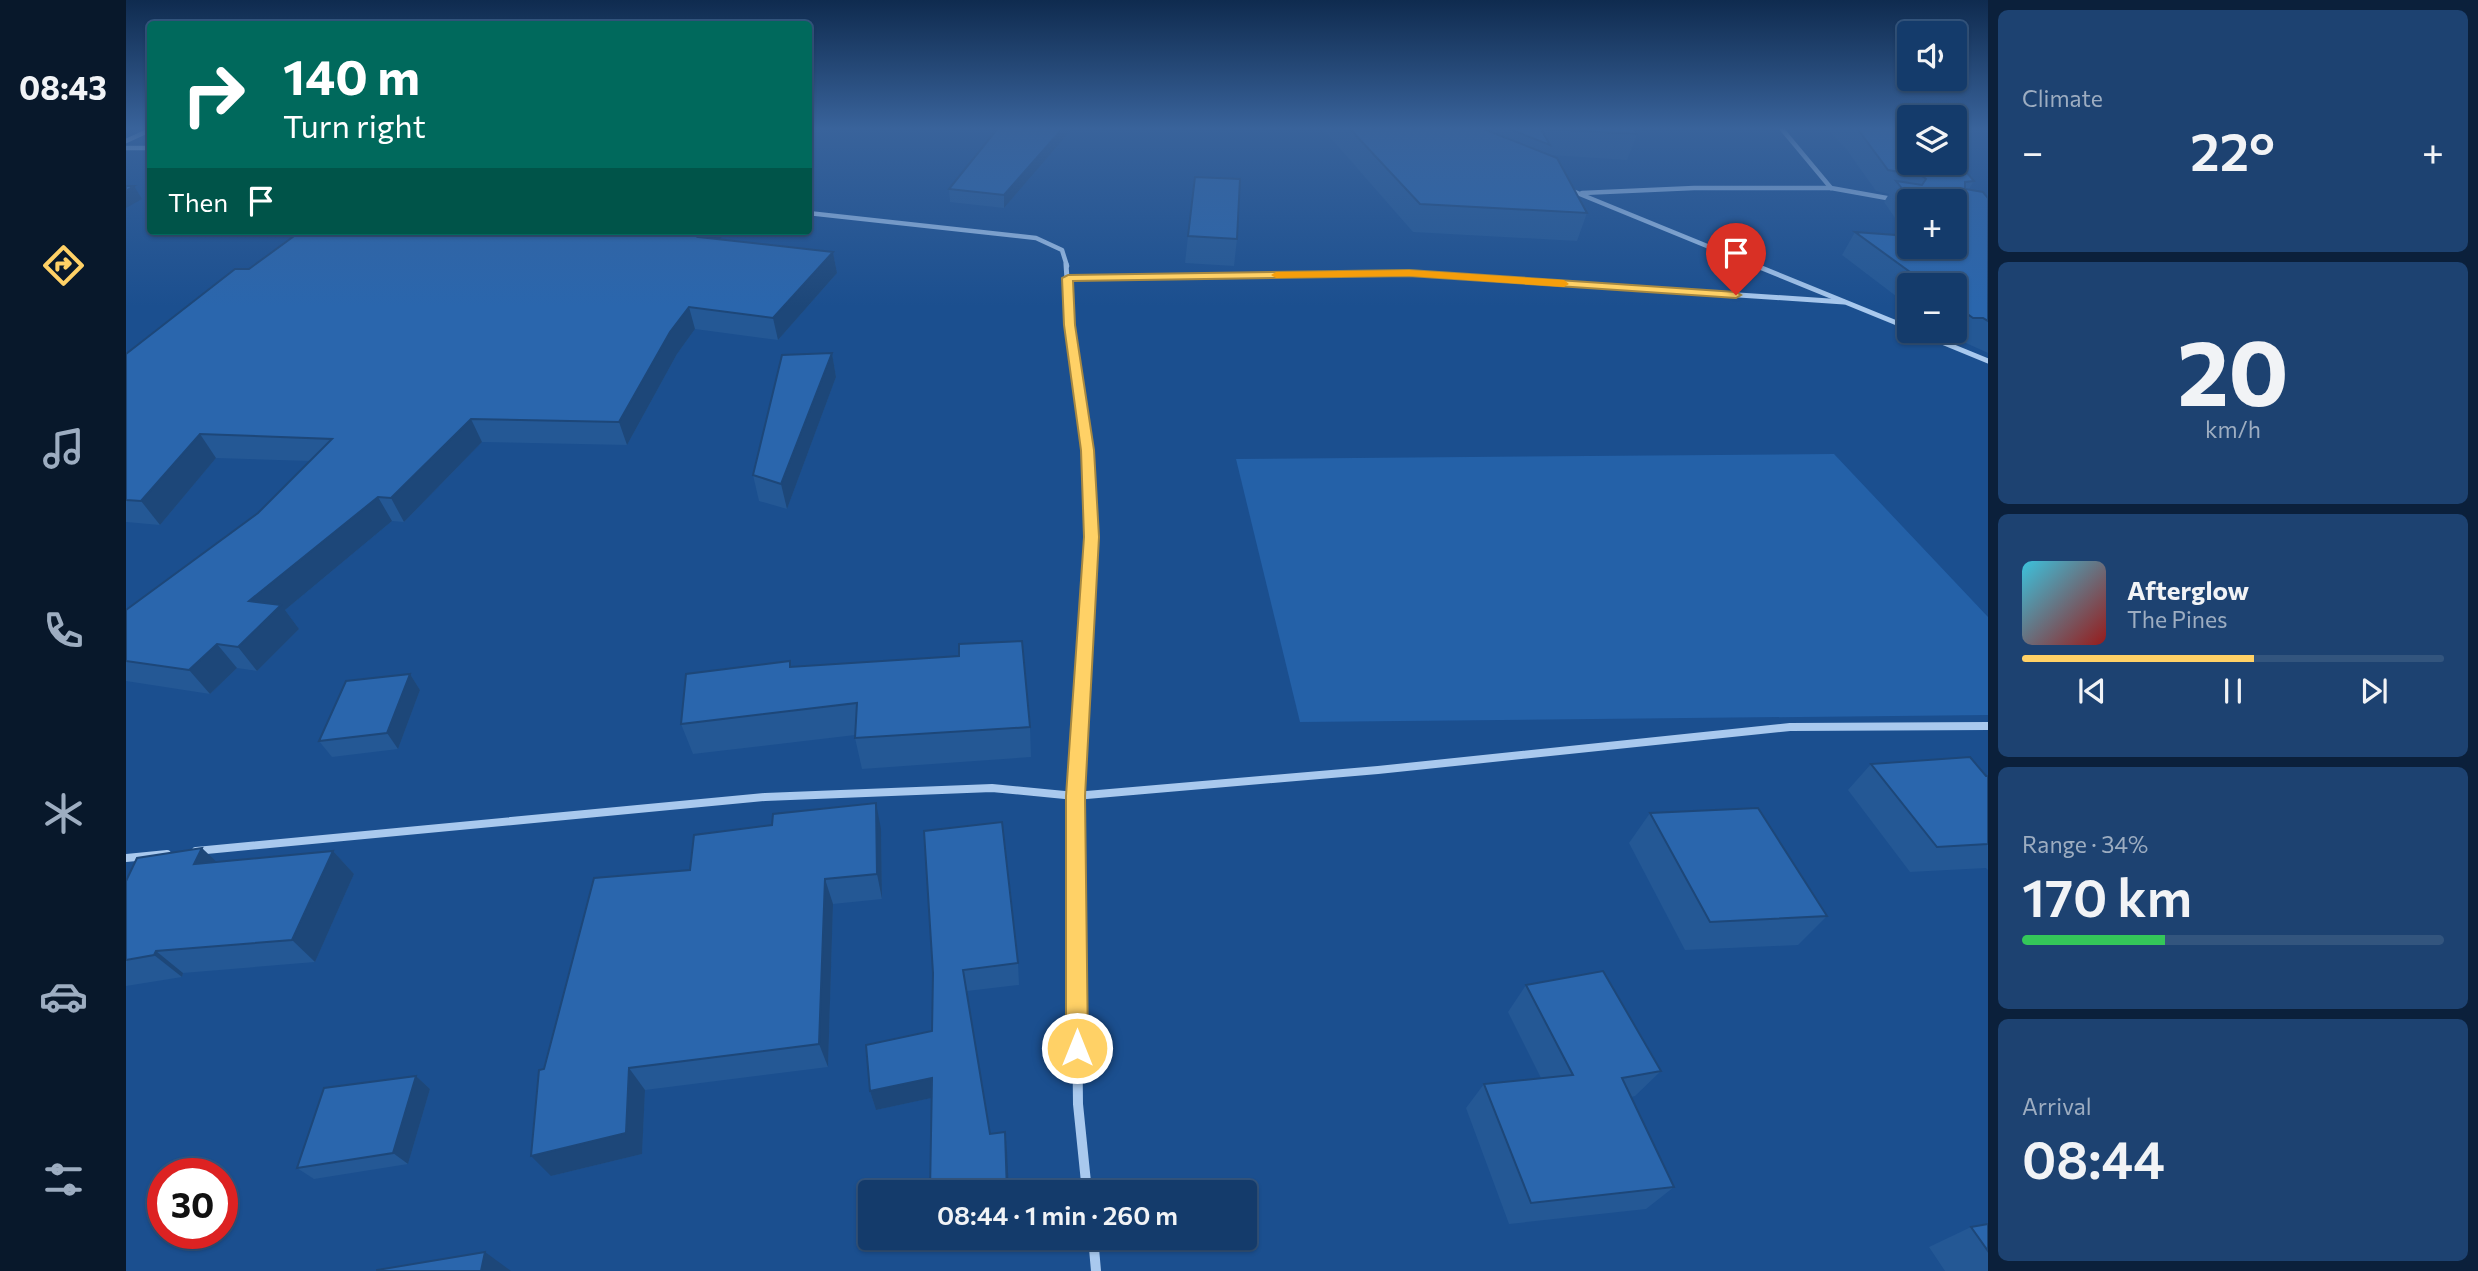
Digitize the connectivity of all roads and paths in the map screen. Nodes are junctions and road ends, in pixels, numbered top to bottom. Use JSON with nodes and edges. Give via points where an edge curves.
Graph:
{"nodes":[{"id":1,"x":1566,"y":188,"type":"edge"},
{"id":2,"x":1831,"y":188,"type":"joint"},
{"id":3,"x":1578,"y":193,"type":"junction"},
{"id":4,"x":1897,"y":200,"type":"edge"},
{"id":5,"x":812,"y":213,"type":"edge"},
{"id":6,"x":1068,"y":278,"type":"junction"},
{"id":7,"x":1844,"y":302,"type":"junction"},
{"id":8,"x":1897,"y":323,"type":"edge"},
{"id":9,"x":1944,"y":343,"type":"edge"},
{"id":10,"x":1988,"y":361,"type":"edge"},
{"id":11,"x":1988,"y":726,"type":"edge"},
{"id":12,"x":1075,"y":796,"type":"junction"},
{"id":13,"x":185,"y":852,"type":"edge"},
{"id":14,"x":173,"y":853,"type":"edge"},
{"id":15,"x":126,"y":858,"type":"edge"},
{"id":16,"x":1086,"y":1180,"type":"edge"},
{"id":17,"x":1094,"y":1250,"type":"edge"},
{"id":18,"x":1096,"y":1271,"type":"edge"}],
"edges":[{"from":1,"to":3,"type":"street"},
{"from":2,"to":3,"type":"street"},
{"from":2,"to":4,"type":"street"},
{"from":3,"to":7,"type":"street"},
{"from":5,"to":6,"type":"street","via":[[1036,238],[1062,250]]},
{"from":6,"to":7,"type":"street","via":[[1409,273]]},
{"from":6,"to":12,"type":"street","via":[[1088,450],[1091,537]]},
{"from":7,"to":8,"type":"street"},
{"from":9,"to":10,"type":"street"},
{"from":11,"to":12,"type":"street","via":[[1790,727]]},
{"from":12,"to":13,"type":"street","via":[[992,788],[765,797]]},
{"from":12,"to":16,"type":"street","via":[[1077,1104]]},
{"from":14,"to":15,"type":"street"},
{"from":17,"to":18,"type":"street"}]}
